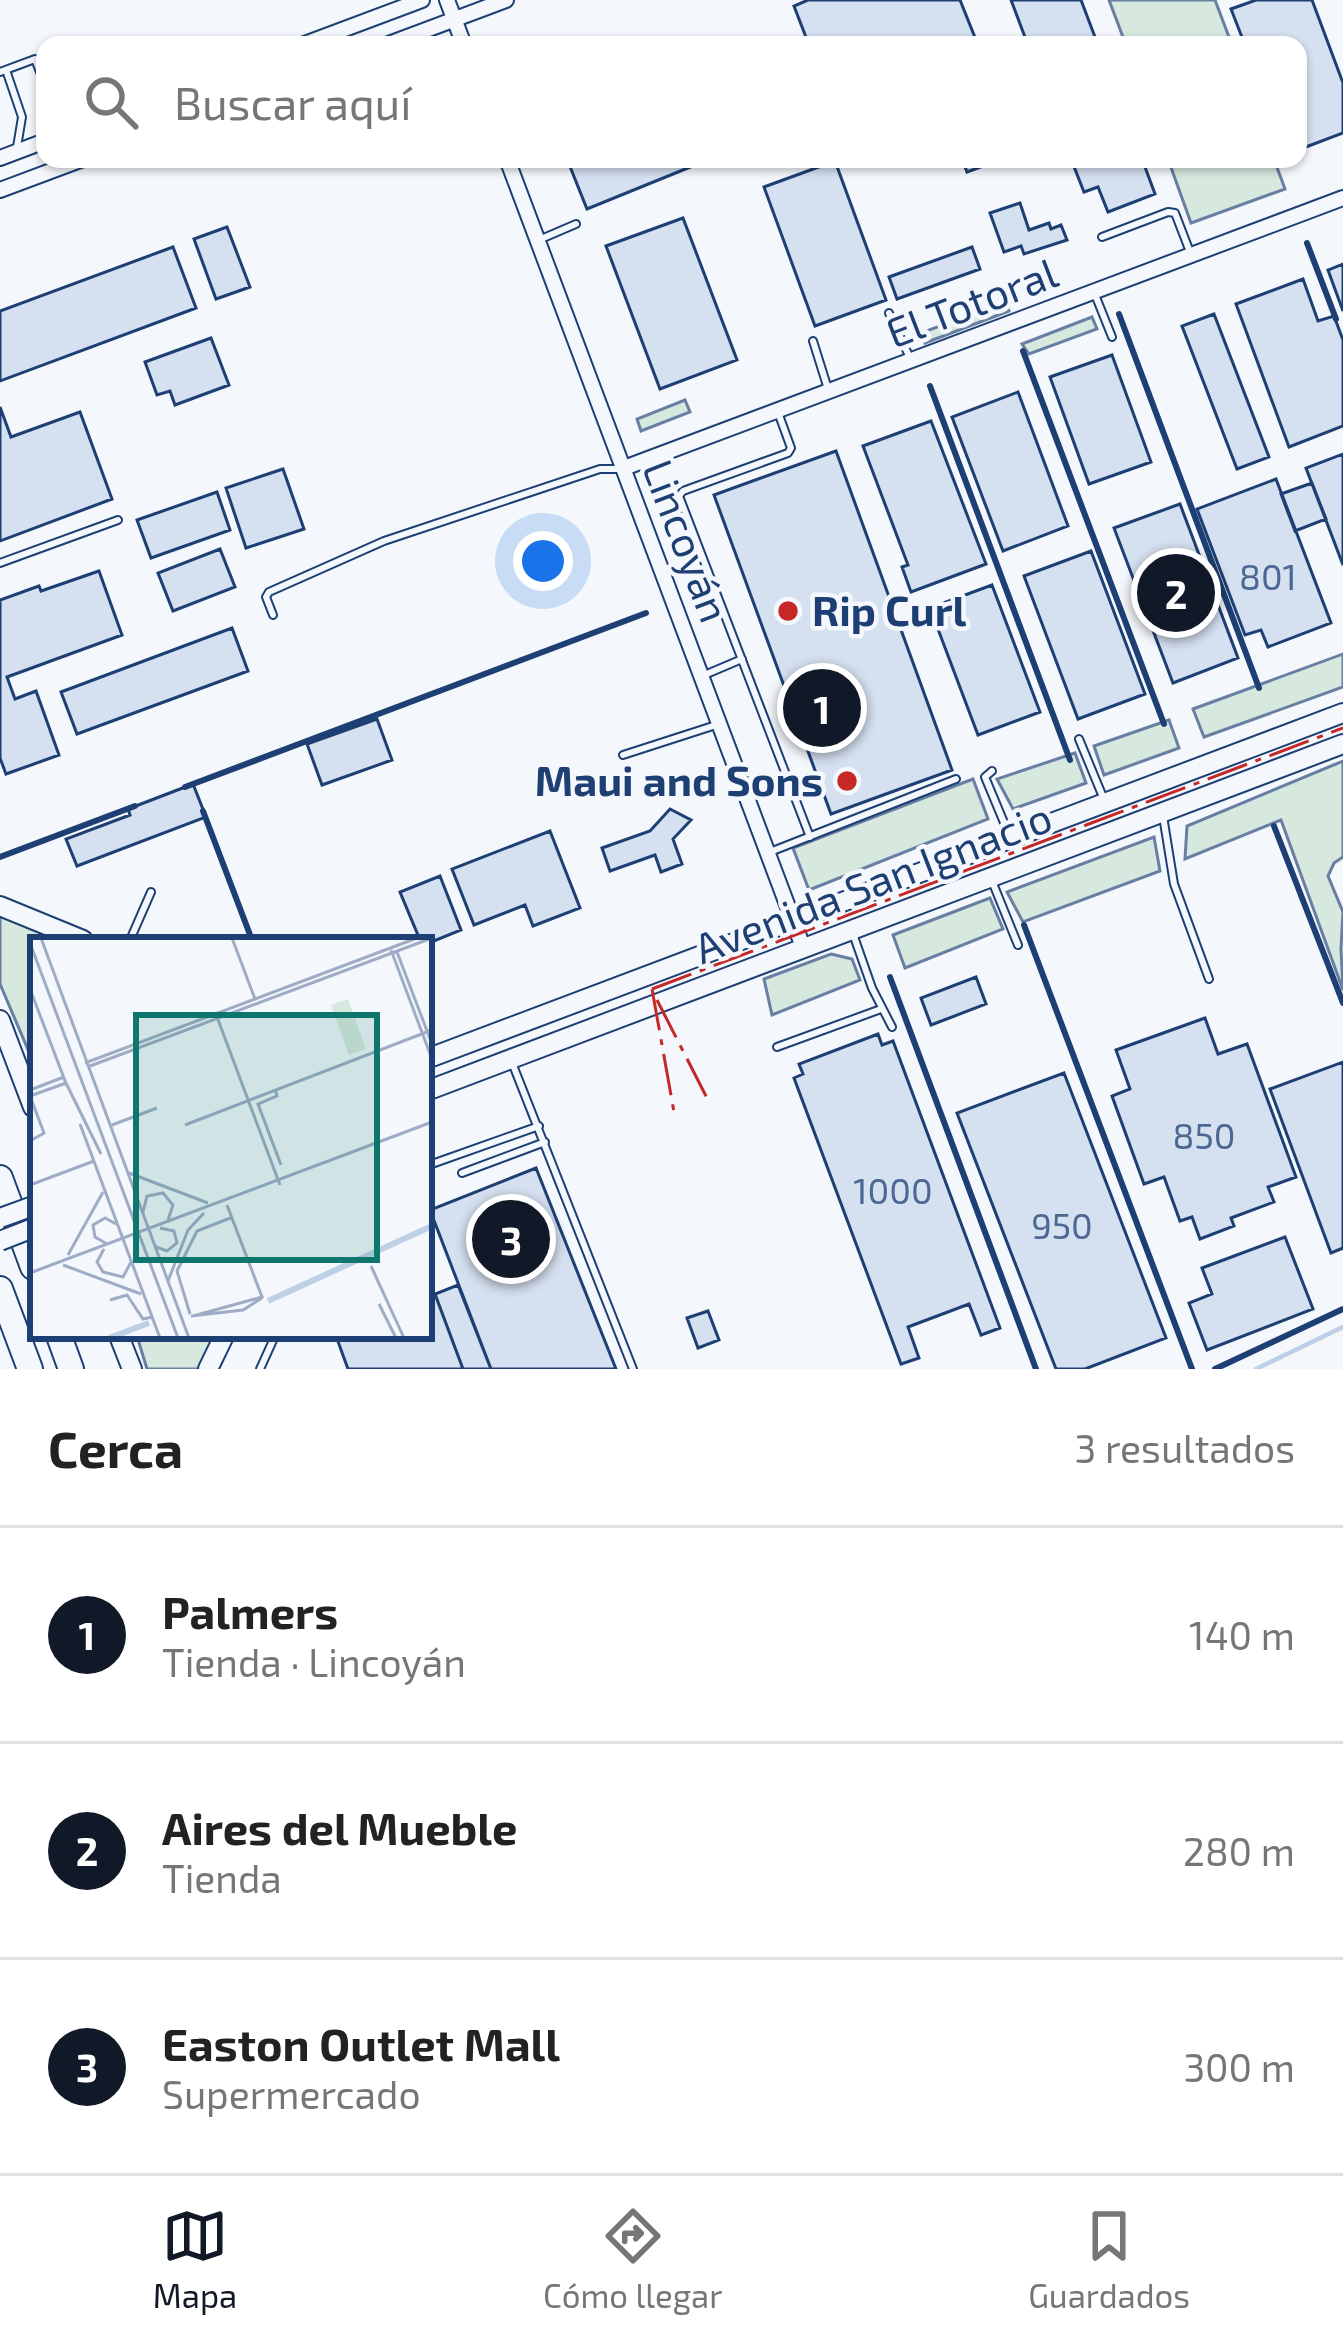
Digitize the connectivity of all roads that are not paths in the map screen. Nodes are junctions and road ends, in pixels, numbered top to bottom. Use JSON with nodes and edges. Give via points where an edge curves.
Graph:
{"nodes":[{"id":1,"x":422,"y":0,"type":"edge"},
{"id":2,"x":447,"y":0,"type":"edge"},
{"id":3,"x":506,"y":0,"type":"edge"},
{"id":4,"x":454,"y":19,"type":"junction"},
{"id":5,"x":326,"y":36,"type":"edge"},
{"id":6,"x":410,"y":36,"type":"edge"},
{"id":7,"x":461,"y":36,"type":"edge"},
{"id":8,"x":36,"y":62,"type":"edge"},
{"id":9,"x":3,"y":71,"type":"edge"},
{"id":10,"x":8,"y":155,"type":"edge"},
{"id":11,"x":59,"y":168,"type":"edge"},
{"id":12,"x":510,"y":168,"type":"edge"},
{"id":13,"x":0,"y":190,"type":"edge"},
{"id":14,"x":1343,"y":199,"type":"edge"},
{"id":15,"x":575,"y":224,"type":"dead end"},
{"id":16,"x":1102,"y":237,"type":"dead end"},
{"id":17,"x":538,"y":240,"type":"junction"},
{"id":18,"x":1191,"y":256,"type":"junction"},
{"id":19,"x":1094,"y":292,"type":"junction"},
{"id":20,"x":889,"y":313,"type":"dead end"},
{"id":21,"x":1112,"y":337,"type":"dead end"},
{"id":22,"x":813,"y":341,"type":"dead end"},
{"id":23,"x":911,"y":362,"type":"junction"},
{"id":24,"x":829,"y":392,"type":"junction"},
{"id":25,"x":777,"y":412,"type":"junction"},
{"id":26,"x":624,"y":469,"type":"junction"},
{"id":27,"x":118,"y":520,"type":"dead end"},
{"id":28,"x":0,"y":563,"type":"edge"},
{"id":29,"x":273,"y":615,"type":"dead end"},
{"id":30,"x":742,"y":659,"type":"junction"},
{"id":31,"x":701,"y":676,"type":"junction"},
{"id":32,"x":1343,"y":713,"type":"edge"},
{"id":33,"x":719,"y":724,"type":"junction"},
{"id":34,"x":1079,"y":739,"type":"dead end"},
{"id":35,"x":1343,"y":744,"type":"edge"},
{"id":36,"x":623,"y":755,"type":"dead end"},
{"id":37,"x":992,"y":771,"type":"dead end"},
{"id":38,"x":956,"y":778,"type":"dead end"},
{"id":39,"x":1106,"y":803,"type":"junction"},
{"id":40,"x":1162,"y":813,"type":"junction"},
{"id":41,"x":809,"y":837,"type":"junction"},
{"id":42,"x":1011,"y":838,"type":"junction"},
{"id":43,"x":768,"y":852,"type":"junction"},
{"id":44,"x":990,"y":878,"type":"junction"},
{"id":45,"x":898,"y":881,"type":"junction"},
{"id":46,"x":151,"y":892,"type":"dead end"},
{"id":47,"x":0,"y":906,"type":"edge"},
{"id":48,"x":907,"y":908,"type":"junction"},
{"id":49,"x":794,"y":921,"type":"junction"},
{"id":50,"x":851,"y":929,"type":"junction"},
{"id":51,"x":75,"y":937,"type":"edge"},
{"id":52,"x":131,"y":937,"type":"edge"},
{"id":53,"x":1018,"y":945,"type":"dead end"},
{"id":54,"x":803,"y":947,"type":"junction"},
{"id":55,"x":1209,"y":980,"type":"dead end"},
{"id":56,"x":881,"y":1009,"type":"junction"},
{"id":57,"x":0,"y":1020,"type":"edge"},
{"id":58,"x":892,"y":1027,"type":"dead end"},
{"id":59,"x":458,"y":1047,"type":"junction"},
{"id":60,"x":776,"y":1047,"type":"dead end"},
{"id":61,"x":432,"y":1048,"type":"edge"},
{"id":62,"x":432,"y":1057,"type":"edge"},
{"id":63,"x":511,"y":1059,"type":"junction"},
{"id":64,"x":432,"y":1089,"type":"edge"},
{"id":65,"x":30,"y":1099,"type":"edge"},
{"id":66,"x":539,"y":1126,"type":"junction"},
{"id":67,"x":545,"y":1142,"type":"junction"},
{"id":68,"x":432,"y":1164,"type":"edge"},
{"id":69,"x":462,"y":1173,"type":"dead end"},
{"id":70,"x":0,"y":1178,"type":"edge"},
{"id":71,"x":30,"y":1207,"type":"edge"},
{"id":72,"x":0,"y":1218,"type":"edge"},
{"id":73,"x":30,"y":1229,"type":"edge"},
{"id":74,"x":0,"y":1241,"type":"edge"},
{"id":75,"x":30,"y":1259,"type":"edge"},
{"id":76,"x":0,"y":1289,"type":"edge"},
{"id":77,"x":60,"y":1339,"type":"edge"},
{"id":78,"x":120,"y":1339,"type":"edge"},
{"id":79,"x":223,"y":1339,"type":"edge"},
{"id":80,"x":274,"y":1339,"type":"edge"},
{"id":81,"x":30,"y":1369,"type":"edge"},
{"id":82,"x":71,"y":1369,"type":"edge"},
{"id":83,"x":132,"y":1369,"type":"edge"},
{"id":84,"x":208,"y":1369,"type":"edge"},
{"id":85,"x":260,"y":1369,"type":"edge"},
{"id":86,"x":633,"y":1369,"type":"edge"}],
"edges":[{"from":1,"to":5,"type":"street"},
{"from":2,"to":4,"type":"street"},
{"from":3,"to":4,"type":"street"},
{"from":4,"to":6,"type":"street"},
{"from":4,"to":7,"type":"street"},
{"from":8,"to":9,"type":"lane"},
{"from":9,"to":10,"type":"lane","via":[[22,117]]},
{"from":11,"to":13,"type":"street"},
{"from":12,"to":17,"type":"street","name":"Lincoyán"},
{"from":14,"to":18,"type":"street","name":"El Totoral"},
{"from":15,"to":17,"type":"lane"},
{"from":16,"to":18,"type":"lane","via":[[1175,213]]},
{"from":17,"to":26,"type":"street","name":"Lincoyán"},
{"from":18,"to":19,"type":"street","name":"El Totoral"},
{"from":19,"to":21,"type":"lane"},
{"from":19,"to":23,"type":"street","name":"El Totoral"},
{"from":20,"to":23,"type":"lane"},
{"from":22,"to":24,"type":"lane"},
{"from":23,"to":24,"type":"street","name":"El Totoral"},
{"from":24,"to":25,"type":"street","name":"El Totoral"},
{"from":25,"to":26,"type":"street","name":"El Totoral"},
{"from":25,"to":30,"type":"lane","via":[[788,453],[680,496]]},
{"from":26,"to":29,"type":"lane","via":[[600,469],[384,541],[268,592]]},
{"from":26,"to":31,"type":"street","name":"Lincoyán"},
{"from":27,"to":28,"type":"lane"},
{"from":30,"to":31,"type":"lane"},
{"from":30,"to":41,"type":"lane"},
{"from":31,"to":33,"type":"street","name":"Lincoyán"},
{"from":32,"to":39,"type":"main road","name":"Avenida San Ignacio"},
{"from":33,"to":36,"type":"lane"},
{"from":33,"to":43,"type":"street","name":"Lincoyán"},
{"from":34,"to":39,"type":"lane"},
{"from":35,"to":40,"type":"main road","name":"Avenida San Ignacio"},
{"from":37,"to":42,"type":"lane","via":[[985,777]]},
{"from":38,"to":41,"type":"lane"},
{"from":39,"to":42,"type":"main road","name":"Avenida San Ignacio"},
{"from":40,"to":44,"type":"main road","name":"Avenida San Ignacio"},
{"from":40,"to":55,"type":"lane","via":[[1174,884]]},
{"from":41,"to":43,"type":"lane"},
{"from":42,"to":45,"type":"main road","name":"Avenida San Ignacio"},
{"from":43,"to":49,"type":"street","name":"Lincoyán"},
{"from":44,"to":48,"type":"main road","name":"Avenida San Ignacio"},
{"from":44,"to":53,"type":"lane"},
{"from":45,"to":48,"type":"main road"},
{"from":45,"to":49,"type":"main road","name":"Avenida San Ignacio"},
{"from":46,"to":52,"type":"lane"},
{"from":47,"to":51,"type":"main road"},
{"from":48,"to":50,"type":"main road","name":"Avenida San Ignacio"},
{"from":49,"to":54,"type":"street","name":"Lincoyán"},
{"from":49,"to":59,"type":"main road","name":"Avenida San Ignacio"},
{"from":50,"to":54,"type":"main road","name":"Avenida San Ignacio"},
{"from":50,"to":56,"type":"lane"},
{"from":54,"to":63,"type":"main road","name":"Avenida San Ignacio"},
{"from":56,"to":58,"type":"lane"},
{"from":56,"to":60,"type":"lane"},
{"from":57,"to":65,"type":"main road"},
{"from":59,"to":61,"type":"main road"},
{"from":59,"to":62,"type":"main road","name":"Avenida San Ignacio"},
{"from":63,"to":64,"type":"main road","name":"Avenida San Ignacio"},
{"from":63,"to":66,"type":"lane"},
{"from":66,"to":67,"type":"lane"},
{"from":66,"to":68,"type":"lane"},
{"from":67,"to":69,"type":"lane"},
{"from":67,"to":86,"type":"lane"},
{"from":70,"to":75,"type":"highway"},
{"from":71,"to":72,"type":"main road","bridge":true},
{"from":73,"to":74,"type":"main road","bridge":true},
{"from":76,"to":81,"type":"highway"},
{"from":77,"to":82,"type":"highway"},
{"from":78,"to":83,"type":"main road"},
{"from":79,"to":84,"type":"main road"},
{"from":80,"to":85,"type":"lane"}]}
